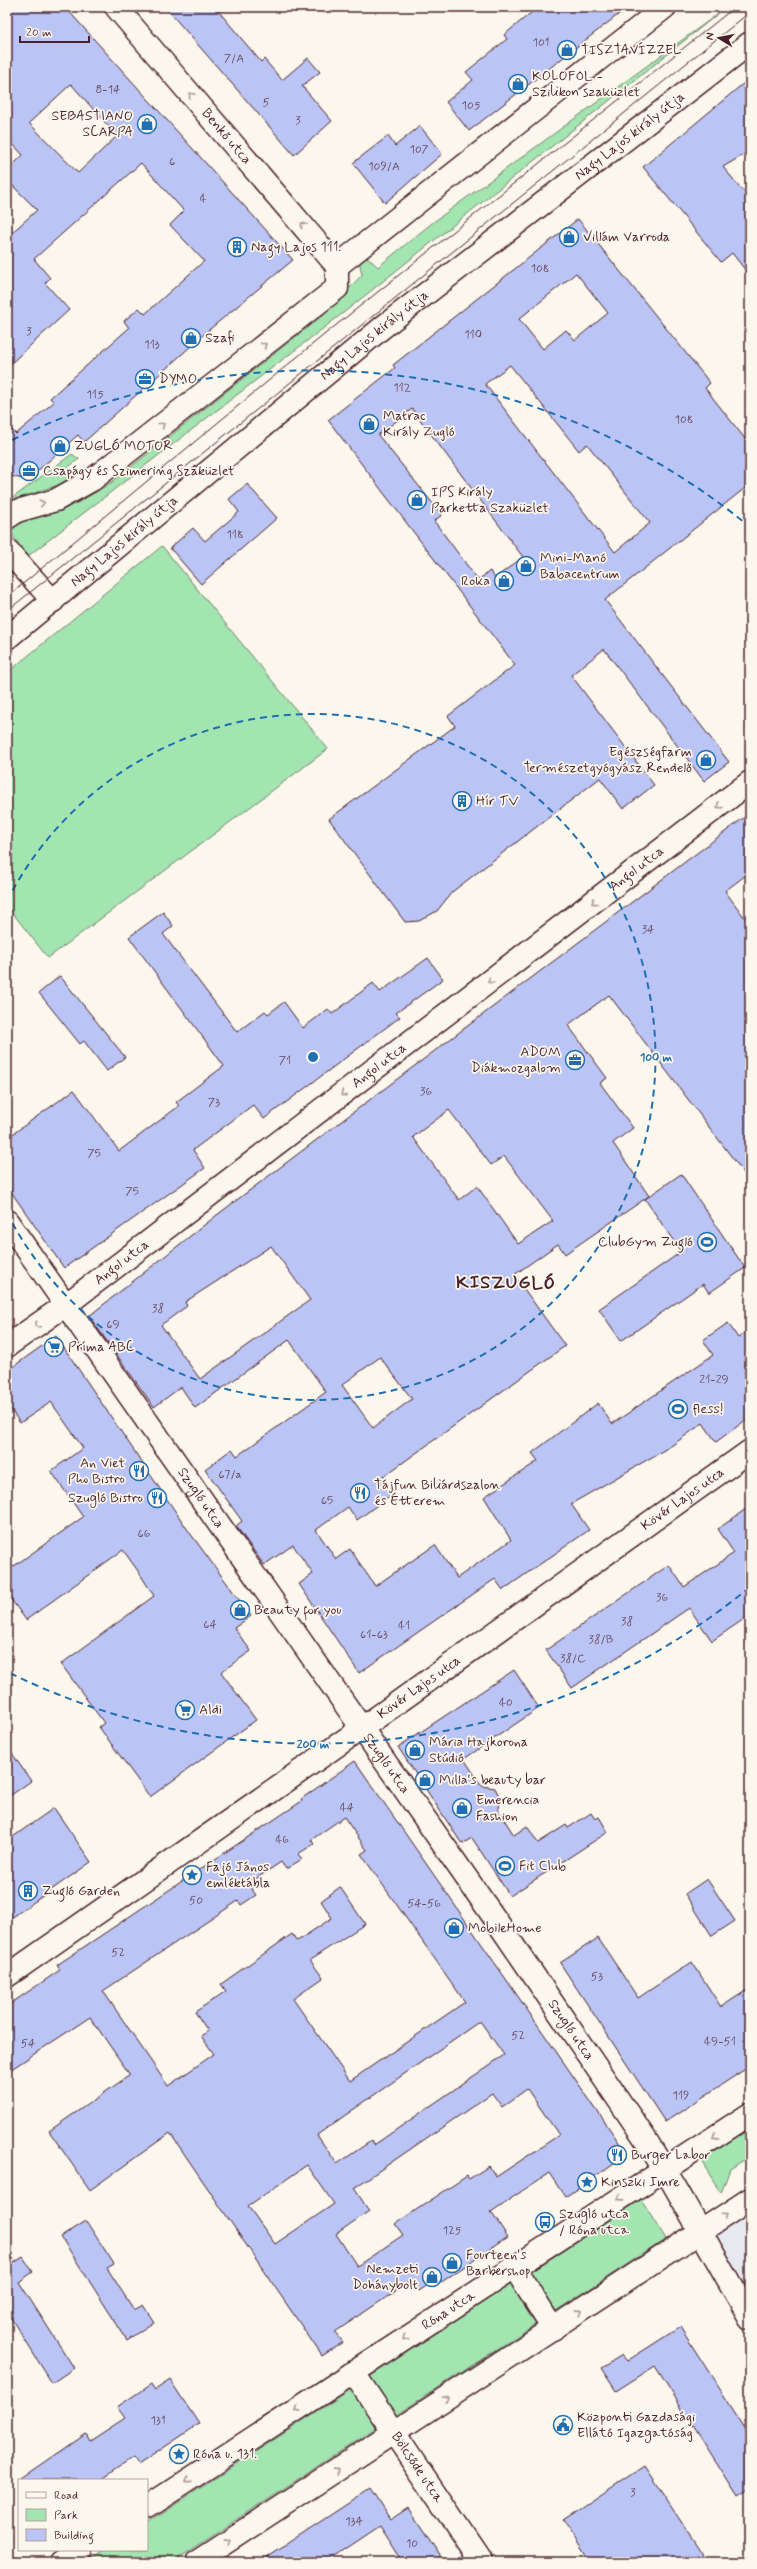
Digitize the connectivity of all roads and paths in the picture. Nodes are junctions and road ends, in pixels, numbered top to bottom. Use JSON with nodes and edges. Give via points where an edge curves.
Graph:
{"nodes":[{"id":1,"x":116,"y":7,"type":"edge"},
{"id":2,"x":665,"y":7,"type":"edge"},
{"id":3,"x":750,"y":43,"type":"edge"},
{"id":4,"x":337,"y":266,"type":"junction"},
{"id":5,"x":7,"y":518,"type":"edge"},
{"id":6,"x":7,"y":550,"type":"edge"},
{"id":7,"x":53,"y":601,"type":"junction"},
{"id":8,"x":7,"y":638,"type":"edge"},
{"id":9,"x":750,"y":782,"type":"edge"},
{"id":10,"x":7,"y":1221,"type":"edge"},
{"id":11,"x":67,"y":1304,"type":"junction"},
{"id":12,"x":7,"y":1346,"type":"edge"},
{"id":13,"x":750,"y":1451,"type":"edge"},
{"id":14,"x":362,"y":1728,"type":"junction"},
{"id":15,"x":7,"y":1976,"type":"edge"},
{"id":16,"x":750,"y":2114,"type":"edge"},
{"id":17,"x":665,"y":2170,"type":"junction"},
{"id":18,"x":750,"y":2199,"type":"edge"},
{"id":19,"x":701,"y":2233,"type":"junction"},
{"id":20,"x":514,"y":2267,"type":"junction"},
{"id":21,"x":750,"y":2318,"type":"edge"},
{"id":22,"x":553,"y":2329,"type":"junction"},
{"id":23,"x":353,"y":2372,"type":"junction"},
{"id":24,"x":394,"y":2433,"type":"junction"},
{"id":25,"x":148,"y":2506,"type":"edge"},
{"id":26,"x":80,"y":2551,"type":"edge"},
{"id":27,"x":63,"y":2562,"type":"edge"},
{"id":28,"x":196,"y":2562,"type":"edge"},
{"id":29,"x":481,"y":2562,"type":"edge"}],
"edges":[{"from":4,"to":1,"type":"street","name":"Benkő utca","one_way":true},
{"from":2,"to":4,"type":"street"},
{"from":3,"to":7,"type":"street","name":"Nagy Lajos király útja","via":[[383,327]]},
{"from":5,"to":4,"type":"street","one_way":true,"via":[[17,511],[56,500],[92,480],[337,288]]},
{"from":6,"to":7,"type":"street"},
{"from":7,"to":8,"type":"street","name":"Nagy Lajos király útja"},
{"from":9,"to":11,"type":"street","name":"Angol utca","one_way":true},
{"from":10,"to":11,"type":"street","name":"Szugló utca"},
{"from":11,"to":12,"type":"street","name":"Angol utca","one_way":true},
{"from":11,"to":14,"type":"street","name":"Szugló utca"},
{"from":13,"to":14,"type":"street","name":"Kövér Lajos utca"},
{"from":14,"to":15,"type":"street","name":"Kövér Lajos utca"},
{"from":14,"to":17,"type":"street","name":"Szugló utca"},
{"from":16,"to":17,"type":"street","name":"Róna utca","one_way":true},
{"from":17,"to":19,"type":"street","name":"Szugló utca"},
{"from":17,"to":20,"type":"street","name":"Róna utca","one_way":true},
{"from":19,"to":18,"type":"street","one_way":true},
{"from":19,"to":21,"type":"street","name":"Szugló utca"},
{"from":22,"to":19,"type":"street","one_way":true},
{"from":20,"to":22,"type":"street"},
{"from":20,"to":23,"type":"street","name":"Róna utca","one_way":true},
{"from":24,"to":22,"type":"street","one_way":true},
{"from":23,"to":24,"type":"street","name":"Bölcsőde utca"},
{"from":23,"to":25,"type":"street","name":"Róna utca","one_way":true},
{"from":28,"to":24,"type":"street","one_way":true},
{"from":24,"to":29,"type":"street","name":"Bölcsőde utca"},
{"from":26,"to":27,"type":"street"}]}
